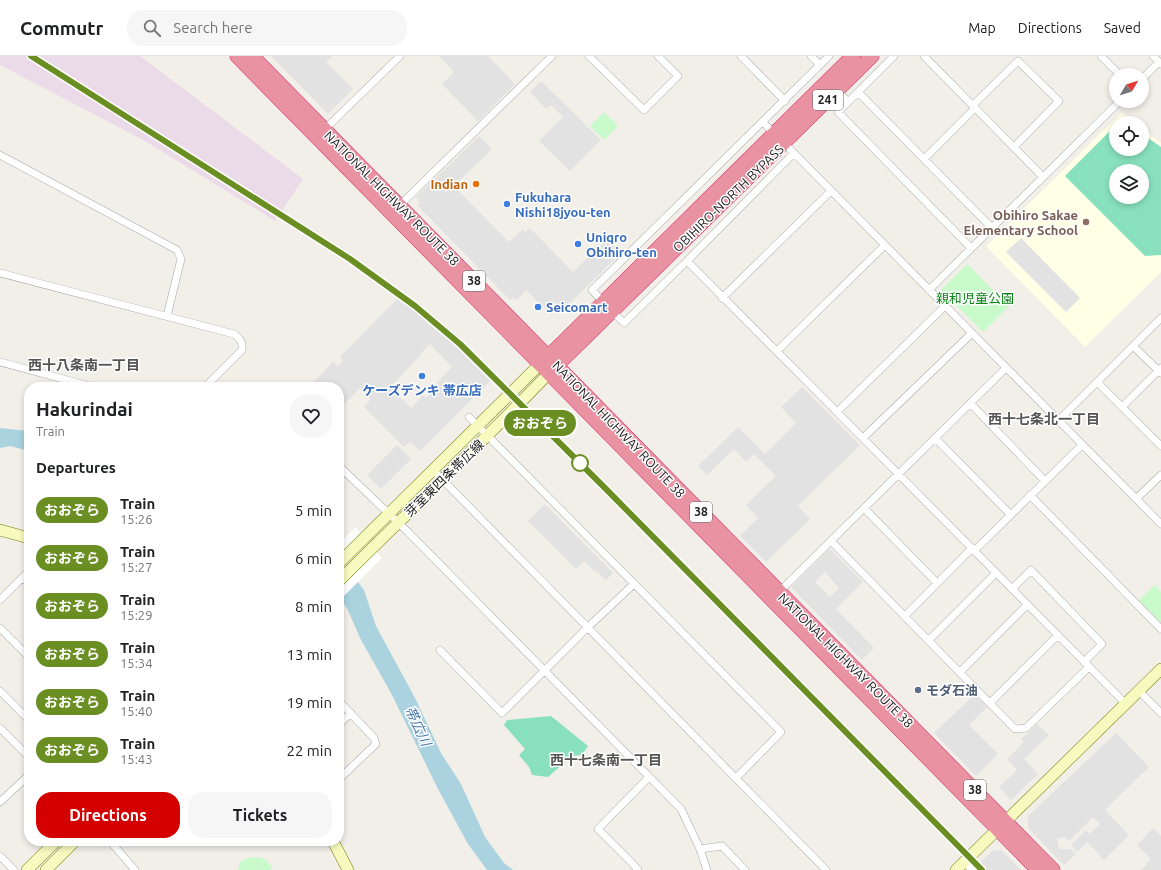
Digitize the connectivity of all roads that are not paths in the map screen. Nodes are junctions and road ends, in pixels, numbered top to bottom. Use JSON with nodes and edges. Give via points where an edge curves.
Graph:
{"nodes":[{"id":1,"x":400,"y":56,"type":"edge"},
{"id":2,"x":552,"y":56,"type":"edge"},
{"id":3,"x":589,"y":56,"type":"edge"},
{"id":4,"x":658,"y":56,"type":"edge"},
{"id":5,"x":741,"y":56,"type":"edge"},
{"id":6,"x":811,"y":56,"type":"edge"},
{"id":7,"x":829,"y":56,"type":"edge"},
{"id":8,"x":853,"y":56,"type":"edge"},
{"id":9,"x":872,"y":56,"type":"edge"},
{"id":10,"x":894,"y":56,"type":"edge"},
{"id":11,"x":924,"y":56,"type":"edge"},
{"id":12,"x":1101,"y":56,"type":"edge"},
{"id":13,"x":1153,"y":56,"type":"edge"},
{"id":14,"x":245,"y":58,"type":"edge"},
{"id":15,"x":1160,"y":63,"type":"edge"},
{"id":16,"x":820,"y":65,"type":"junction"},
{"id":17,"x":1113,"y":68,"type":"edge"},
{"id":18,"x":1149,"y":73,"type":"edge"},
{"id":19,"x":837,"y":90,"type":"junction"},
{"id":20,"x":858,"y":92,"type":"junction"},
{"id":21,"x":785,"y":101,"type":"junction"},
{"id":22,"x":848,"y":102,"type":"junction"},
{"id":23,"x":974,"y":106,"type":"junction"},
{"id":24,"x":1113,"y":108,"type":"edge"},
{"id":25,"x":763,"y":122,"type":"junction"},
{"id":26,"x":321,"y":134,"type":"junction"},
{"id":27,"x":784,"y":143,"type":"junction"},
{"id":28,"x":1014,"y":147,"type":"junction"},
{"id":29,"x":0,"y":156,"type":"edge"},
{"id":30,"x":924,"y":158,"type":"junction"},
{"id":31,"x":1043,"y":178,"type":"junction"},
{"id":32,"x":831,"y":191,"type":"junction"},
{"id":33,"x":396,"y":210,"type":"junction"},
{"id":34,"x":992,"y":228,"type":"junction"},
{"id":35,"x":885,"y":244,"type":"junction"},
{"id":36,"x":971,"y":248,"type":"junction"},
{"id":37,"x":687,"y":261,"type":"junction"},
{"id":38,"x":0,"y":273,"type":"edge"},
{"id":39,"x":929,"y":290,"type":"junction"},
{"id":40,"x":722,"y":298,"type":"junction"},
{"id":41,"x":945,"y":306,"type":"junction"},
{"id":42,"x":607,"y":307,"type":"junction"},
{"id":43,"x":167,"y":316,"type":"junction"},
{"id":44,"x":1161,"y":318,"type":"edge"},
{"id":45,"x":972,"y":333,"type":"junction"},
{"id":46,"x":1133,"y":346,"type":"junction"},
{"id":47,"x":777,"y":352,"type":"junction"},
{"id":48,"x":0,"y":362,"type":"edge"},
{"id":49,"x":549,"y":365,"type":"junction"},
{"id":50,"x":1006,"y":368,"type":"junction"},
{"id":51,"x":1160,"y":370,"type":"edge"},
{"id":52,"x":74,"y":382,"type":"edge"},
{"id":53,"x":210,"y":382,"type":"edge"},
{"id":54,"x":1097,"y":382,"type":"junction"},
{"id":55,"x":970,"y":403,"type":"junction"},
{"id":56,"x":1122,"y":407,"type":"junction"},
{"id":57,"x":837,"y":412,"type":"junction"},
{"id":58,"x":469,"y":417,"type":"dead end"},
{"id":59,"x":1058,"y":420,"type":"junction"},
{"id":60,"x":478,"y":426,"type":"junction"},
{"id":61,"x":488,"y":436,"type":"junction"},
{"id":62,"x":863,"y":438,"type":"junction"},
{"id":63,"x":935,"y":438,"type":"junction"},
{"id":64,"x":1082,"y":445,"type":"junction"},
{"id":65,"x":1161,"y":446,"type":"edge"},
{"id":66,"x":433,"y":470,"type":"junction"},
{"id":67,"x":344,"y":471,"type":"edge"},
{"id":68,"x":898,"y":474,"type":"junction"},
{"id":69,"x":1161,"y":475,"type":"edge"},
{"id":70,"x":442,"y":479,"type":"junction"},
{"id":71,"x":1045,"y":481,"type":"junction"},
{"id":72,"x":1030,"y":495,"type":"junction"},
{"id":73,"x":1136,"y":499,"type":"junction"},
{"id":74,"x":864,"y":508,"type":"junction"},
{"id":75,"x":389,"y":513,"type":"junction"},
{"id":76,"x":1011,"y":515,"type":"junction"},
{"id":77,"x":398,"y":522,"type":"junction"},
{"id":78,"x":1161,"y":524,"type":"edge"},
{"id":79,"x":0,"y":530,"type":"edge"},
{"id":80,"x":24,"y":537,"type":"edge"},
{"id":81,"x":831,"y":541,"type":"junction"},
{"id":82,"x":973,"y":550,"type":"junction"},
{"id":83,"x":344,"y":558,"type":"edge"},
{"id":84,"x":996,"y":573,"type":"junction"},
{"id":85,"x":344,"y":576,"type":"edge"},
{"id":86,"x":23,"y":578,"type":"edge"},
{"id":87,"x":937,"y":583,"type":"junction"},
{"id":88,"x":634,"y":584,"type":"junction"},
{"id":89,"x":1012,"y":589,"type":"junction"},
{"id":90,"x":775,"y":596,"type":"junction"},
{"id":91,"x":1,"y":598,"type":"edge"},
{"id":92,"x":1027,"y":605,"type":"junction"},
{"id":93,"x":905,"y":616,"type":"junction"},
{"id":94,"x":588,"y":627,"type":"junction"},
{"id":95,"x":0,"y":628,"type":"edge"},
{"id":96,"x":1161,"y":629,"type":"edge"},
{"id":97,"x":1058,"y":635,"type":"junction"},
{"id":98,"x":928,"y":640,"type":"junction"},
{"id":99,"x":440,"y":650,"type":"dead end"},
{"id":100,"x":24,"y":652,"type":"edge"},
{"id":101,"x":1086,"y":664,"type":"junction"},
{"id":102,"x":1161,"y":669,"type":"edge"},
{"id":103,"x":544,"y":671,"type":"junction"},
{"id":104,"x":960,"y":672,"type":"junction"},
{"id":105,"x":1139,"y":691,"type":"junction"},
{"id":106,"x":2,"y":696,"type":"edge"},
{"id":107,"x":990,"y":702,"type":"junction"},
{"id":108,"x":1126,"y":704,"type":"junction"},
{"id":109,"x":344,"y":706,"type":"edge"},
{"id":110,"x":351,"y":713,"type":"junction"},
{"id":111,"x":1161,"y":713,"type":"edge"},
{"id":112,"x":24,"y":716,"type":"edge"},
{"id":113,"x":344,"y":719,"type":"edge"},
{"id":114,"x":0,"y":728,"type":"edge"},
{"id":115,"x":24,"y":752,"type":"edge"},
{"id":116,"x":344,"y":774,"type":"edge"},
{"id":117,"x":649,"y":778,"type":"junction"},
{"id":118,"x":736,"y":778,"type":"junction"},
{"id":119,"x":24,"y":780,"type":"edge"},
{"id":120,"x":0,"y":802,"type":"edge"},
{"id":121,"x":1002,"y":825,"type":"junction"},
{"id":122,"x":51,"y":846,"type":"edge"},
{"id":123,"x":70,"y":846,"type":"edge"},
{"id":124,"x":114,"y":846,"type":"edge"},
{"id":125,"x":336,"y":846,"type":"edge"},
{"id":126,"x":700,"y":849,"type":"junction"},
{"id":127,"x":0,"y":856,"type":"edge"},
{"id":128,"x":964,"y":862,"type":"junction"},
{"id":129,"x":11,"y":869,"type":"edge"},
{"id":130,"x":27,"y":870,"type":"edge"},
{"id":131,"x":46,"y":870,"type":"edge"},
{"id":132,"x":135,"y":870,"type":"edge"},
{"id":133,"x":348,"y":870,"type":"edge"},
{"id":134,"x":638,"y":870,"type":"edge"},
{"id":135,"x":707,"y":870,"type":"edge"},
{"id":136,"x":745,"y":870,"type":"edge"},
{"id":137,"x":826,"y":870,"type":"edge"},
{"id":138,"x":956,"y":870,"type":"edge"},
{"id":139,"x":972,"y":870,"type":"edge"},
{"id":140,"x":1038,"y":870,"type":"edge"},
{"id":141,"x":1053,"y":870,"type":"edge"}],
"edges":[{"from":1,"to":26,"type":"street"},
{"from":2,"to":33,"type":"street"},
{"from":3,"to":4,"type":"street","via":[[644,110],[678,76]]},
{"from":5,"to":21,"type":"street"},
{"from":6,"to":16,"type":"street"},
{"from":7,"to":16,"type":"street"},
{"from":8,"to":27,"type":"highway","number":"241"},
{"from":9,"to":19,"type":"highway","name":"OBIHIRO-NORTH BYPASS","number":"241"},
{"from":10,"to":20,"type":"street"},
{"from":11,"to":23,"type":"street"},
{"from":12,"to":17,"type":"street"},
{"from":13,"to":15,"type":"street"},
{"from":14,"to":26,"type":"highway","name":"NATIONAL HIGHWAY ROUTE 38","number":"38"},
{"from":15,"to":18,"type":"street"},
{"from":16,"to":21,"type":"street"},
{"from":19,"to":22,"type":"street"},
{"from":19,"to":27,"type":"highway","name":"OBIHIRO-NORTH BYPASS","number":"241"},
{"from":20,"to":22,"type":"street"},
{"from":20,"to":30,"type":"street"},
{"from":21,"to":25,"type":"street"},
{"from":22,"to":36,"type":"street","via":[[838,112]]},
{"from":23,"to":28,"type":"street"},
{"from":23,"to":28,"type":"street","via":[[1018,61],[1059,101]]},
{"from":23,"to":30,"type":"street"},
{"from":24,"to":31,"type":"street"},
{"from":25,"to":27,"type":"street"},
{"from":25,"to":42,"type":"street","via":[[592,290]]},
{"from":26,"to":33,"type":"highway","name":"NATIONAL HIGHWAY ROUTE 38","number":"38"},
{"from":27,"to":32,"type":"street"},
{"from":27,"to":37,"type":"street"},
{"from":27,"to":42,"type":"highway","number":"241"},
{"from":28,"to":31,"type":"street"},
{"from":29,"to":43,"type":"street","via":[[177,250],[181,259]]},
{"from":30,"to":34,"type":"street"},
{"from":31,"to":34,"type":"street"},
{"from":32,"to":35,"type":"street"},
{"from":32,"to":40,"type":"street"},
{"from":33,"to":49,"type":"highway","name":"NATIONAL HIGHWAY ROUTE 38","number":"38"},
{"from":34,"to":36,"type":"street"},
{"from":35,"to":39,"type":"street"},
{"from":35,"to":47,"type":"street"},
{"from":36,"to":39,"type":"street"},
{"from":37,"to":40,"type":"street"},
{"from":37,"to":42,"type":"street","via":[[624,323]]},
{"from":38,"to":43,"type":"street"},
{"from":39,"to":41,"type":"street"},
{"from":40,"to":47,"type":"street"},
{"from":41,"to":45,"type":"street"},
{"from":41,"to":57,"type":"street"},
{"from":42,"to":49,"type":"highway","number":"241"},
{"from":43,"to":53,"type":"street","via":[[234,334],[240,339],[242,350]]},
{"from":44,"to":46,"type":"street"},
{"from":45,"to":50,"type":"street"},
{"from":45,"to":62,"type":"street"},
{"from":46,"to":51,"type":"street"},
{"from":46,"to":54,"type":"street"},
{"from":47,"to":57,"type":"street"},
{"from":48,"to":52,"type":"street"},
{"from":49,"to":60,"type":"main road","name":"芽室東四条帯広線"},
{"from":49,"to":61,"type":"main road","name":"芽室東四条帯広線"},
{"from":49,"to":90,"type":"highway","name":"NATIONAL HIGHWAY ROUTE 38","number":"38"},
{"from":50,"to":55,"type":"street"},
{"from":50,"to":59,"type":"street"},
{"from":51,"to":56,"type":"street"},
{"from":54,"to":56,"type":"street"},
{"from":54,"to":59,"type":"street"},
{"from":55,"to":63,"type":"street"},
{"from":55,"to":71,"type":"street"},
{"from":56,"to":65,"type":"street"},
{"from":57,"to":62,"type":"street"},
{"from":58,"to":60,"type":"street"},
{"from":59,"to":64,"type":"street"},
{"from":60,"to":61,"type":"street"},
{"from":60,"to":66,"type":"main road","name":"芽室東四条帯広線"},
{"from":61,"to":70,"type":"main road","name":"芽室東四条帯広線"},
{"from":61,"to":88,"type":"street"},
{"from":62,"to":68,"type":"street"},
{"from":63,"to":68,"type":"street"},
{"from":63,"to":76,"type":"street"},
{"from":64,"to":71,"type":"street"},
{"from":64,"to":73,"type":"street"},
{"from":66,"to":70,"type":"street"},
{"from":66,"to":75,"type":"main road","name":"芽室東四条帯広線"},
{"from":67,"to":75,"type":"street"},
{"from":68,"to":74,"type":"street"},
{"from":68,"to":82,"type":"street"},
{"from":69,"to":73,"type":"street"},
{"from":70,"to":77,"type":"main road","name":"芽室東四条帯広線"},
{"from":70,"to":94,"type":"street"},
{"from":71,"to":72,"type":"street"},
{"from":72,"to":76,"type":"street"},
{"from":72,"to":96,"type":"street"},
{"from":73,"to":78,"type":"street"},
{"from":74,"to":81,"type":"street"},
{"from":74,"to":87,"type":"street"},
{"from":75,"to":77,"type":"street"},
{"from":75,"to":83,"type":"main road","name":"芽室東四条帯広線"},
{"from":76,"to":82,"type":"street"},
{"from":77,"to":85,"type":"main road","name":"芽室東四条帯広線"},
{"from":77,"to":103,"type":"street"},
{"from":79,"to":80,"type":"main road"},
{"from":81,"to":90,"type":"street"},
{"from":81,"to":93,"type":"street"},
{"from":82,"to":84,"type":"street"},
{"from":82,"to":87,"type":"street"},
{"from":84,"to":89,"type":"street"},
{"from":84,"to":98,"type":"street"},
{"from":86,"to":91,"type":"street"},
{"from":87,"to":93,"type":"street"},
{"from":88,"to":94,"type":"street"},
{"from":88,"to":118,"type":"street","via":[[781,732]]},
{"from":89,"to":92,"type":"street"},
{"from":89,"to":101,"type":"street","via":[[1031,570],[1102,644]]},
{"from":90,"to":121,"type":"highway","name":"NATIONAL HIGHWAY ROUTE 38","number":"38"},
{"from":92,"to":97,"type":"street"},
{"from":92,"to":104,"type":"street"},
{"from":93,"to":98,"type":"street"},
{"from":94,"to":103,"type":"street"},
{"from":94,"to":118,"type":"street"},
{"from":95,"to":100,"type":"street"},
{"from":97,"to":101,"type":"street"},
{"from":97,"to":107,"type":"street"},
{"from":98,"to":104,"type":"street"},
{"from":99,"to":103,"type":"street","via":[[502,713]]},
{"from":101,"to":107,"type":"street","via":[[1026,728],[1015,729]]},
{"from":101,"to":108,"type":"street"},
{"from":102,"to":105,"type":"main road"},
{"from":103,"to":117,"type":"street"},
{"from":104,"to":107,"type":"street"},
{"from":105,"to":108,"type":"main road"},
{"from":105,"to":111,"type":"street"},
{"from":106,"to":112,"type":"street"},
{"from":108,"to":121,"type":"main road"},
{"from":109,"to":110,"type":"street"},
{"from":110,"to":113,"type":"street"},
{"from":110,"to":116,"type":"street","via":[[374,738],[376,744]]},
{"from":114,"to":115,"type":"street"},
{"from":117,"to":126,"type":"street","via":[[681,809]]},
{"from":117,"to":134,"type":"street","via":[[598,829]]},
{"from":118,"to":137,"type":"street"},
{"from":119,"to":120,"type":"street"},
{"from":121,"to":128,"type":"main road"},
{"from":121,"to":140,"type":"highway","name":"NATIONAL HIGHWAY ROUTE 38","number":"38"},
{"from":121,"to":141,"type":"highway","name":"NATIONAL HIGHWAY ROUTE 38","number":"38"},
{"from":122,"to":130,"type":"main road"},
{"from":123,"to":131,"type":"main road"},
{"from":124,"to":132,"type":"street"},
{"from":125,"to":133,"type":"main road"},
{"from":126,"to":135,"type":"street"},
{"from":126,"to":136,"type":"street","via":[[722,846]]},
{"from":127,"to":129,"type":"street"},
{"from":128,"to":138,"type":"main road"},
{"from":128,"to":139,"type":"street"}]}
